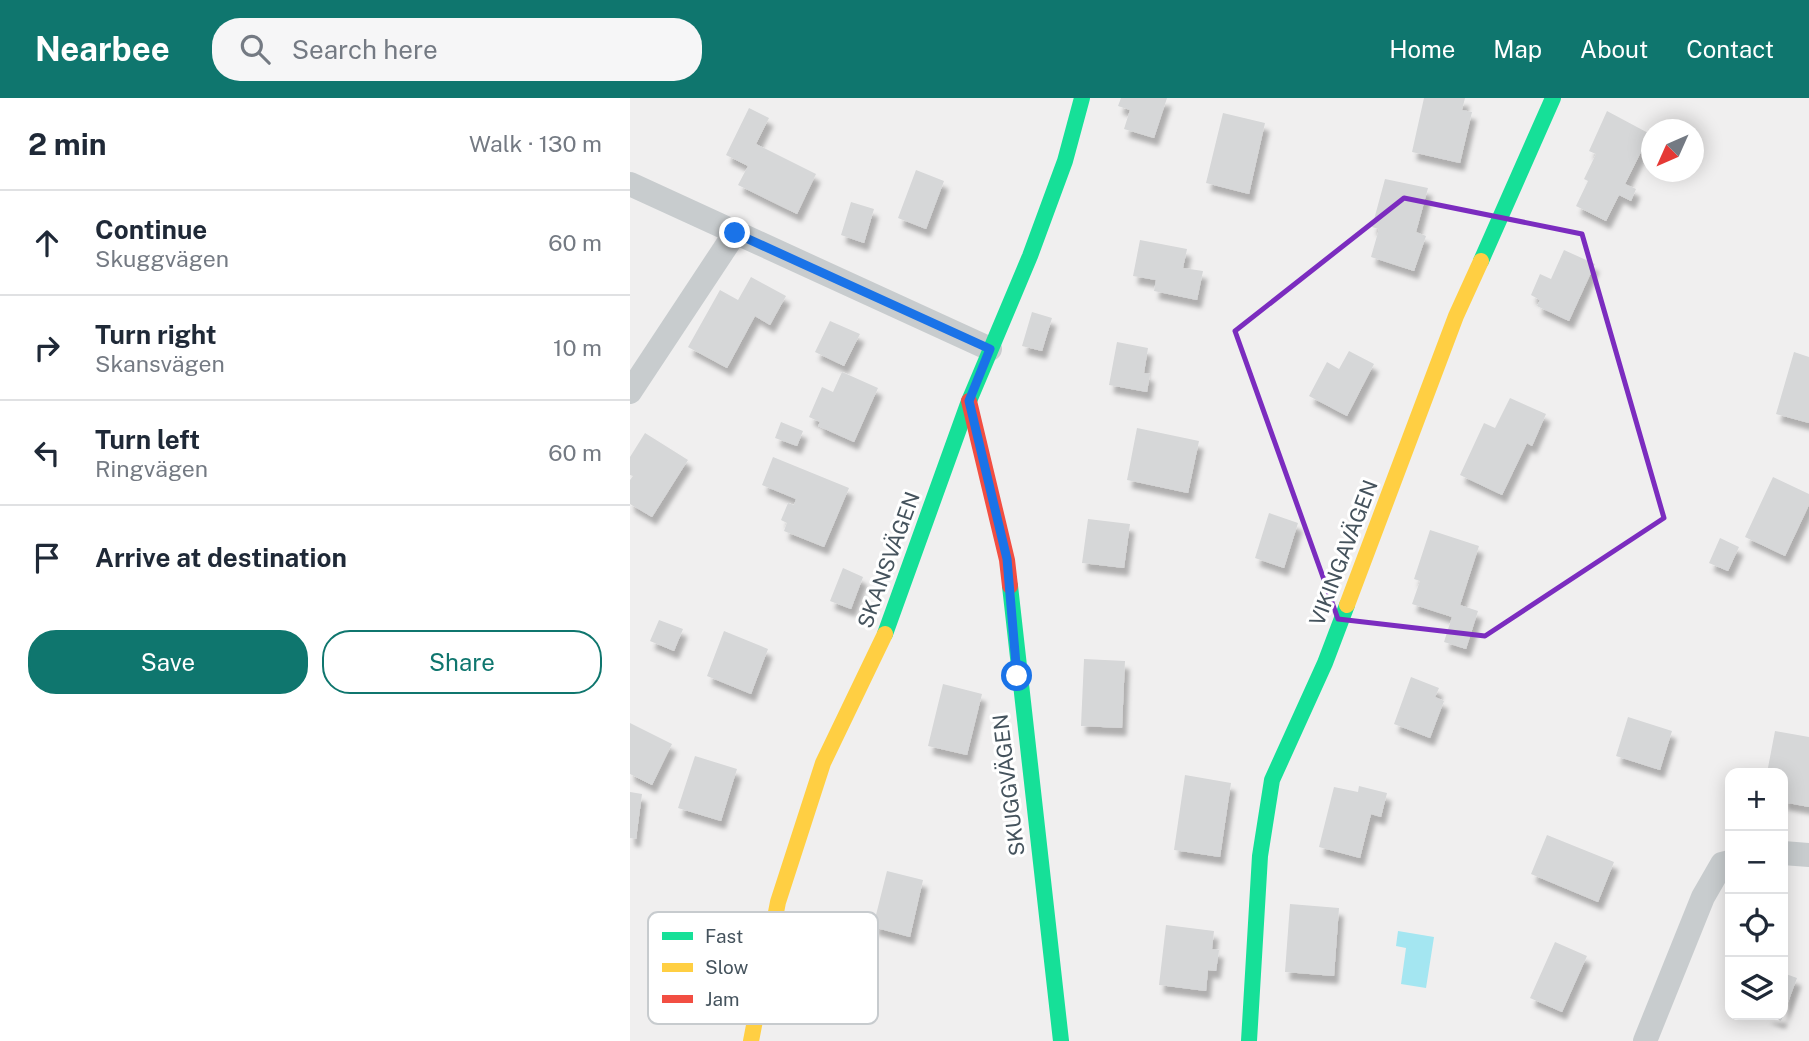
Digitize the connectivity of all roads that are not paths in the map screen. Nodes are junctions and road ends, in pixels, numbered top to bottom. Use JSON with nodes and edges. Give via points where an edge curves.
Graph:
{"nodes":[{"id":1,"x":1082,"y":98,"type":"edge"},
{"id":2,"x":1553,"y":98,"type":"edge"},
{"id":3,"x":630,"y":184,"type":"edge"},
{"id":4,"x":735,"y":233,"type":"junction"},
{"id":5,"x":990,"y":349,"type":"junction"},
{"id":6,"x":630,"y":392,"type":"edge"},
{"id":7,"x":969,"y":401,"type":"junction"},
{"id":8,"x":1788,"y":853,"type":"edge"},
{"id":9,"x":1809,"y":855,"type":"edge"},
{"id":10,"x":1725,"y":863,"type":"edge"},
{"id":11,"x":776,"y":912,"type":"edge"},
{"id":12,"x":1061,"y":1041,"type":"edge"},
{"id":13,"x":1249,"y":1041,"type":"edge"},
{"id":14,"x":1644,"y":1041,"type":"edge"}],
"edges":[{"from":1,"to":5,"type":"street","name":"SKANSVÄGEN","via":[[1052,197]]},
{"from":2,"to":13,"type":"street","name":"VIKINGAVÄGEN","via":[[1456,316],[1325,663],[1272,780],[1260,856]]},
{"from":3,"to":4,"type":"street"},
{"from":4,"to":5,"type":"street"},
{"from":4,"to":6,"type":"street"},
{"from":5,"to":7,"type":"street","name":"SKANSVÄGEN"},
{"from":7,"to":11,"type":"street","name":"SKANSVÄGEN","via":[[890,623],[824,763]]},
{"from":7,"to":12,"type":"street","name":"SKUGGVÄGEN","via":[[1007,559]]},
{"from":8,"to":9,"type":"street"},
{"from":10,"to":14,"type":"street","via":[[1703,897]]}]}
